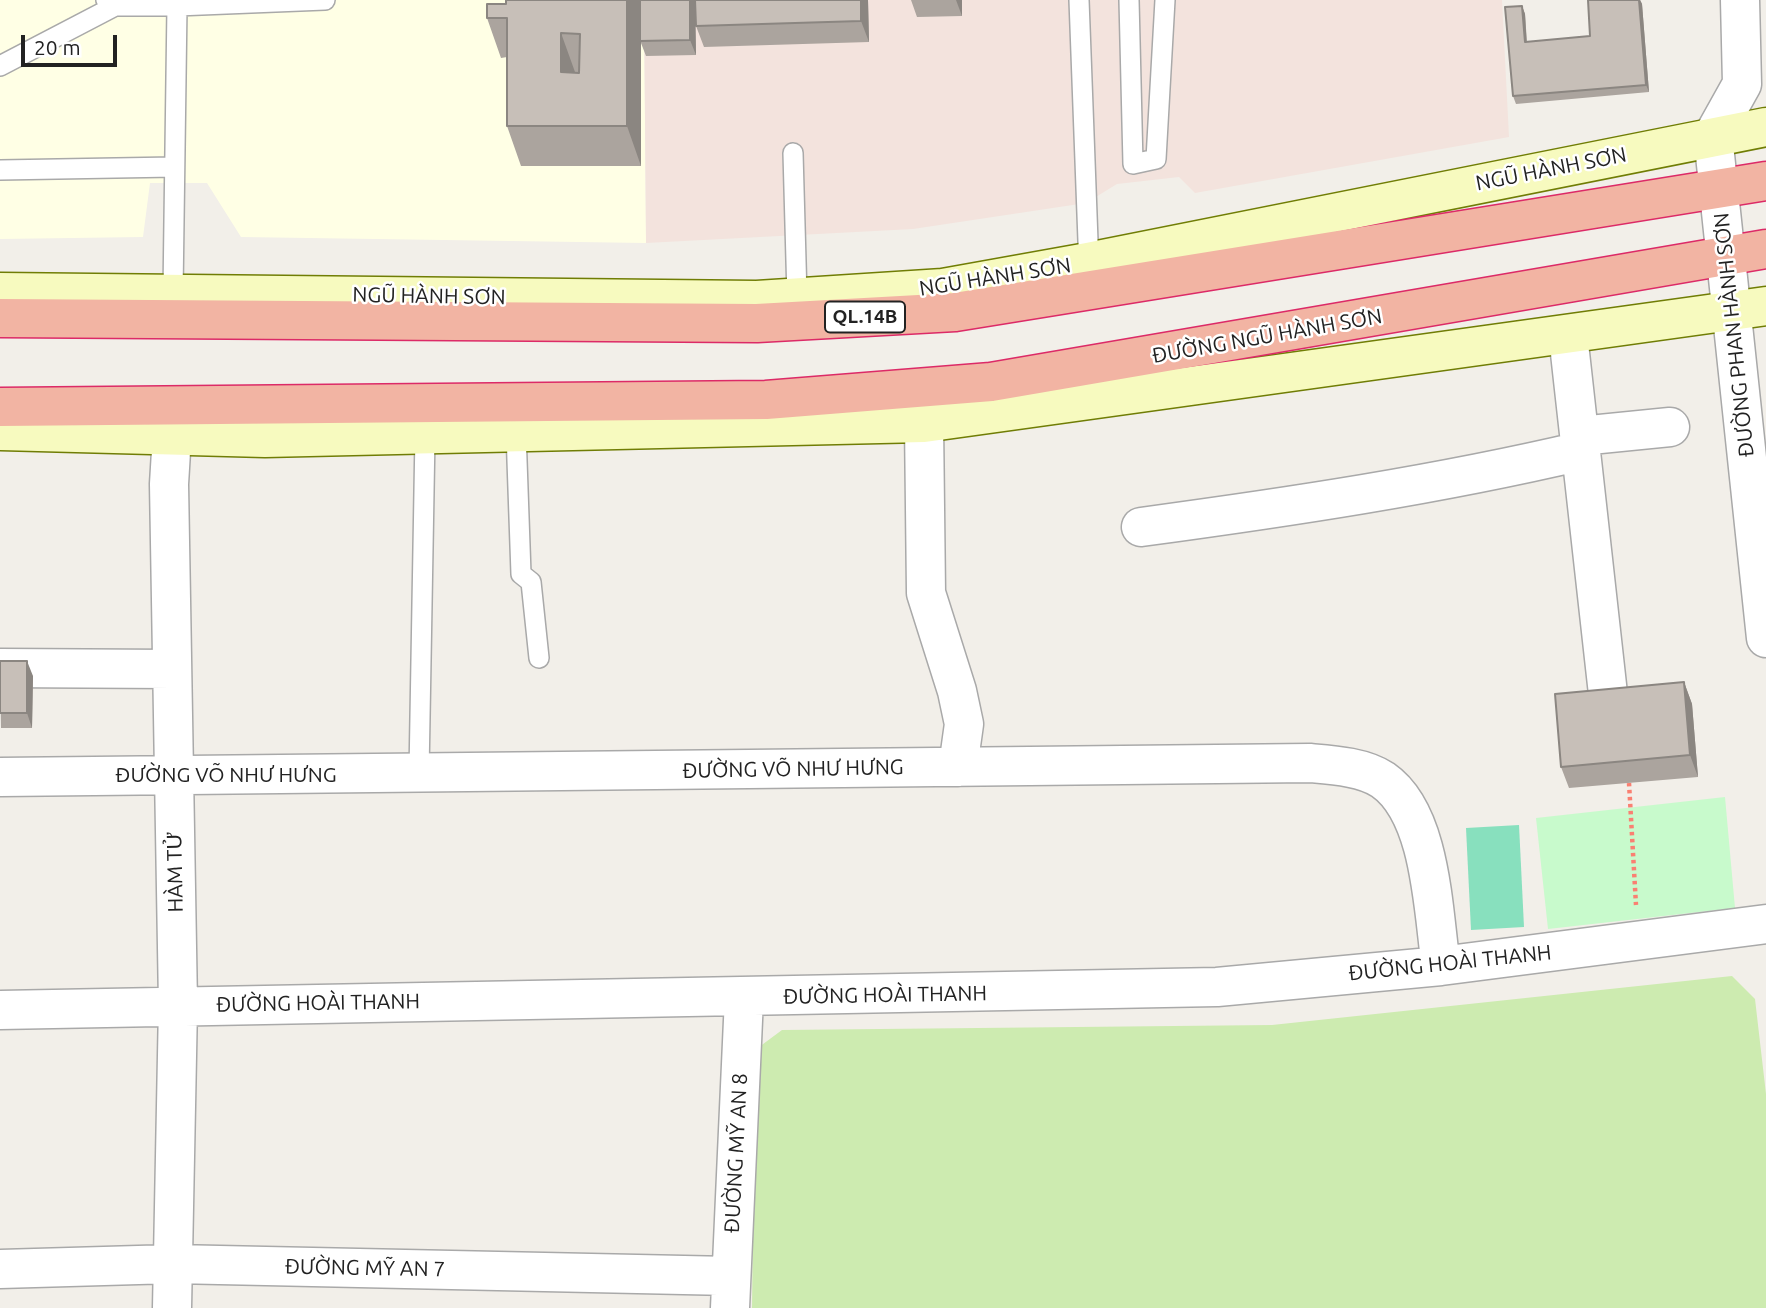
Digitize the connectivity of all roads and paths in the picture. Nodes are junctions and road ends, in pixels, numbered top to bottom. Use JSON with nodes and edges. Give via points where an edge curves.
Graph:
{"nodes":[{"id":1,"x":325,"y":0,"type":"edge"},
{"id":2,"x":1079,"y":0,"type":"edge"},
{"id":3,"x":1129,"y":0,"type":"edge"},
{"id":4,"x":1165,"y":0,"type":"edge"},
{"id":5,"x":1740,"y":0,"type":"edge"},
{"id":6,"x":110,"y":3,"type":"edge"},
{"id":7,"x":177,"y":3,"type":"edge"},
{"id":8,"x":0,"y":66,"type":"edge"},
{"id":9,"x":1742,"y":84,"type":"junction"},
{"id":10,"x":1766,"y":125,"type":"edge"},
{"id":11,"x":1713,"y":136,"type":"junction"},
{"id":12,"x":793,"y":153,"type":"dead end"},
{"id":13,"x":174,"y":167,"type":"junction"},
{"id":14,"x":0,"y":170,"type":"edge"},
{"id":15,"x":1766,"y":181,"type":"edge"},
{"id":16,"x":1720,"y":187,"type":"junction"},
{"id":17,"x":1766,"y":249,"type":"edge"},
{"id":18,"x":1727,"y":255,"type":"junction"},
{"id":19,"x":1089,"y":276,"type":"junction"},
{"id":20,"x":0,"y":292,"type":"edge"},
{"id":21,"x":797,"y":297,"type":"junction"},
{"id":22,"x":174,"y":305,"type":"junction"},
{"id":23,"x":1749,"y":309,"type":"edge"},
{"id":24,"x":0,"y":318,"type":"edge"},
{"id":25,"x":1569,"y":335,"type":"junction"},
{"id":26,"x":0,"y":407,"type":"edge"},
{"id":27,"x":172,"y":421,"type":"junction"},
{"id":28,"x":924,"y":423,"type":"junction"},
{"id":29,"x":1670,"y":427,"type":"dead end"},
{"id":30,"x":0,"y":431,"type":"edge"},
{"id":31,"x":516,"y":432,"type":"junction"},
{"id":32,"x":425,"y":435,"type":"junction"},
{"id":33,"x":1581,"y":444,"type":"junction"},
{"id":34,"x":1142,"y":527,"type":"dead end"},
{"id":35,"x":1766,"y":638,"type":"edge"},
{"id":36,"x":539,"y":658,"type":"dead end"},
{"id":37,"x":0,"y":668,"type":"edge"},
{"id":38,"x":172,"y":669,"type":"junction"},
{"id":39,"x":1608,"y":694,"type":"edge"},
{"id":40,"x":958,"y":767,"type":"junction"},
{"id":41,"x":419,"y":773,"type":"junction"},
{"id":42,"x":173,"y":775,"type":"junction"},
{"id":43,"x":0,"y":777,"type":"edge"},
{"id":44,"x":1629,"y":783,"type":"edge"},
{"id":45,"x":1766,"y":924,"type":"edge"},
{"id":46,"x":1638,"y":941,"type":"junction"},
{"id":47,"x":1441,"y":967,"type":"junction"},
{"id":48,"x":744,"y":998,"type":"junction"},
{"id":49,"x":178,"y":1005,"type":"junction"},
{"id":50,"x":0,"y":1010,"type":"edge"},
{"id":51,"x":173,"y":1264,"type":"junction"},
{"id":52,"x":0,"y":1269,"type":"edge"},
{"id":53,"x":730,"y":1292,"type":"edge"},
{"id":54,"x":172,"y":1308,"type":"edge"}],
"edges":[{"from":1,"to":7,"type":"lane"},
{"from":2,"to":19,"type":"lane"},
{"from":3,"to":4,"type":"lane","via":[[1133,164],[1156,159]]},
{"from":5,"to":9,"type":"street"},
{"from":6,"to":7,"type":"lane"},
{"from":6,"to":8,"type":"lane"},
{"from":7,"to":13,"type":"lane"},
{"from":9,"to":10,"type":"street"},
{"from":9,"to":11,"type":"street"},
{"from":10,"to":11,"type":"main road","name":"NGŨ HÀNH SƠN"},
{"from":11,"to":16,"type":"street","name":"ĐƯỜNG PHAN HÀNH SƠN"},
{"from":11,"to":19,"type":"main road","name":"NGŨ HÀNH SƠN"},
{"from":12,"to":21,"type":"lane"},
{"from":13,"to":14,"type":"lane"},
{"from":13,"to":22,"type":"lane"},
{"from":15,"to":16,"type":"highway","number":"QL.14B"},
{"from":16,"to":18,"type":"street","name":"ĐƯỜNG PHAN HÀNH SƠN"},
{"from":16,"to":19,"type":"highway","name":"NGŨ HÀNH SƠN","number":"QL.14B"},
{"from":17,"to":18,"type":"highway","name":"ĐƯỜNG NGŨ HÀNH SƠN"},
{"from":18,"to":23,"type":"street","name":"ĐƯỜNG PHAN HÀNH SƠN"},
{"from":18,"to":27,"type":"highway","name":"ĐƯỜNG NGŨ HÀNH SƠN","via":[[991,382],[766,400]]},
{"from":19,"to":21,"type":"main road","name":"NGŨ HÀNH SƠN"},
{"from":19,"to":22,"type":"highway","name":"NGŨ HÀNH SƠN","number":"QL.14B","via":[[955,312],[757,323]]},
{"from":20,"to":22,"type":"main road","name":"NGŨ HÀNH SƠN"},
{"from":21,"to":22,"type":"main road","name":"NGŨ HÀNH SƠN"},
{"from":22,"to":24,"type":"highway","name":"NGŨ HÀNH SƠN","number":"QL.14B"},
{"from":23,"to":25,"type":"main road"},
{"from":23,"to":35,"type":"street","name":"ĐƯỜNG PHAN HÀNH SƠN"},
{"from":25,"to":28,"type":"main road"},
{"from":25,"to":33,"type":"street"},
{"from":26,"to":27,"type":"highway"},
{"from":27,"to":30,"type":"main road"},
{"from":27,"to":32,"type":"main road","via":[[265,438]]},
{"from":27,"to":38,"type":"street","name":"HÀM TỬ"},
{"from":28,"to":31,"type":"main road"},
{"from":28,"to":40,"type":"street","via":[[926,593],[964,724]]},
{"from":29,"to":33,"type":"street"},
{"from":31,"to":32,"type":"main road"},
{"from":31,"to":36,"type":"lane","via":[[521,574],[531,582]]},
{"from":32,"to":41,"type":"lane"},
{"from":33,"to":34,"type":"street","via":[[1503,470]]},
{"from":33,"to":39,"type":"street"},
{"from":37,"to":38,"type":"street"},
{"from":38,"to":42,"type":"street","name":"HÀM TỬ"},
{"from":40,"to":41,"type":"street","name":"ĐƯỜNG VÕ NHƯ HƯNG"},
{"from":40,"to":47,"type":"street","name":"ĐƯỜNG VÕ NHƯ HƯNG","via":[[1310,763],[1344,766],[1382,779],[1404,801],[1419,832]]},
{"from":41,"to":42,"type":"street","name":"ĐƯỜNG VÕ NHƯ HƯNG"},
{"from":42,"to":43,"type":"street","name":"ĐƯỜNG VÕ NHƯ HƯNG"},
{"from":42,"to":49,"type":"street","name":"HÀM TỬ"},
{"from":44,"to":46,"type":"path"},
{"from":45,"to":46,"type":"street","name":"ĐƯỜNG HOÀI THANH"},
{"from":46,"to":47,"type":"street","name":"ĐƯỜNG HOÀI THANH"},
{"from":47,"to":48,"type":"street","name":"ĐƯỜNG HOÀI THANH","via":[[1217,987]]},
{"from":48,"to":49,"type":"street","name":"ĐƯỜNG HOÀI THANH"},
{"from":48,"to":53,"type":"street","name":"ĐƯỜNG MỸ AN 8"},
{"from":49,"to":50,"type":"street","name":"ĐƯỜNG HOÀI THANH"},
{"from":49,"to":51,"type":"street","name":"HÀM TỬ"},
{"from":51,"to":52,"type":"street","name":"ĐƯỜNG MỸ AN 7"},
{"from":51,"to":53,"type":"street","name":"ĐƯỜNG MỸ AN 7"},
{"from":51,"to":54,"type":"street","name":"HÀM TỬ"}]}
